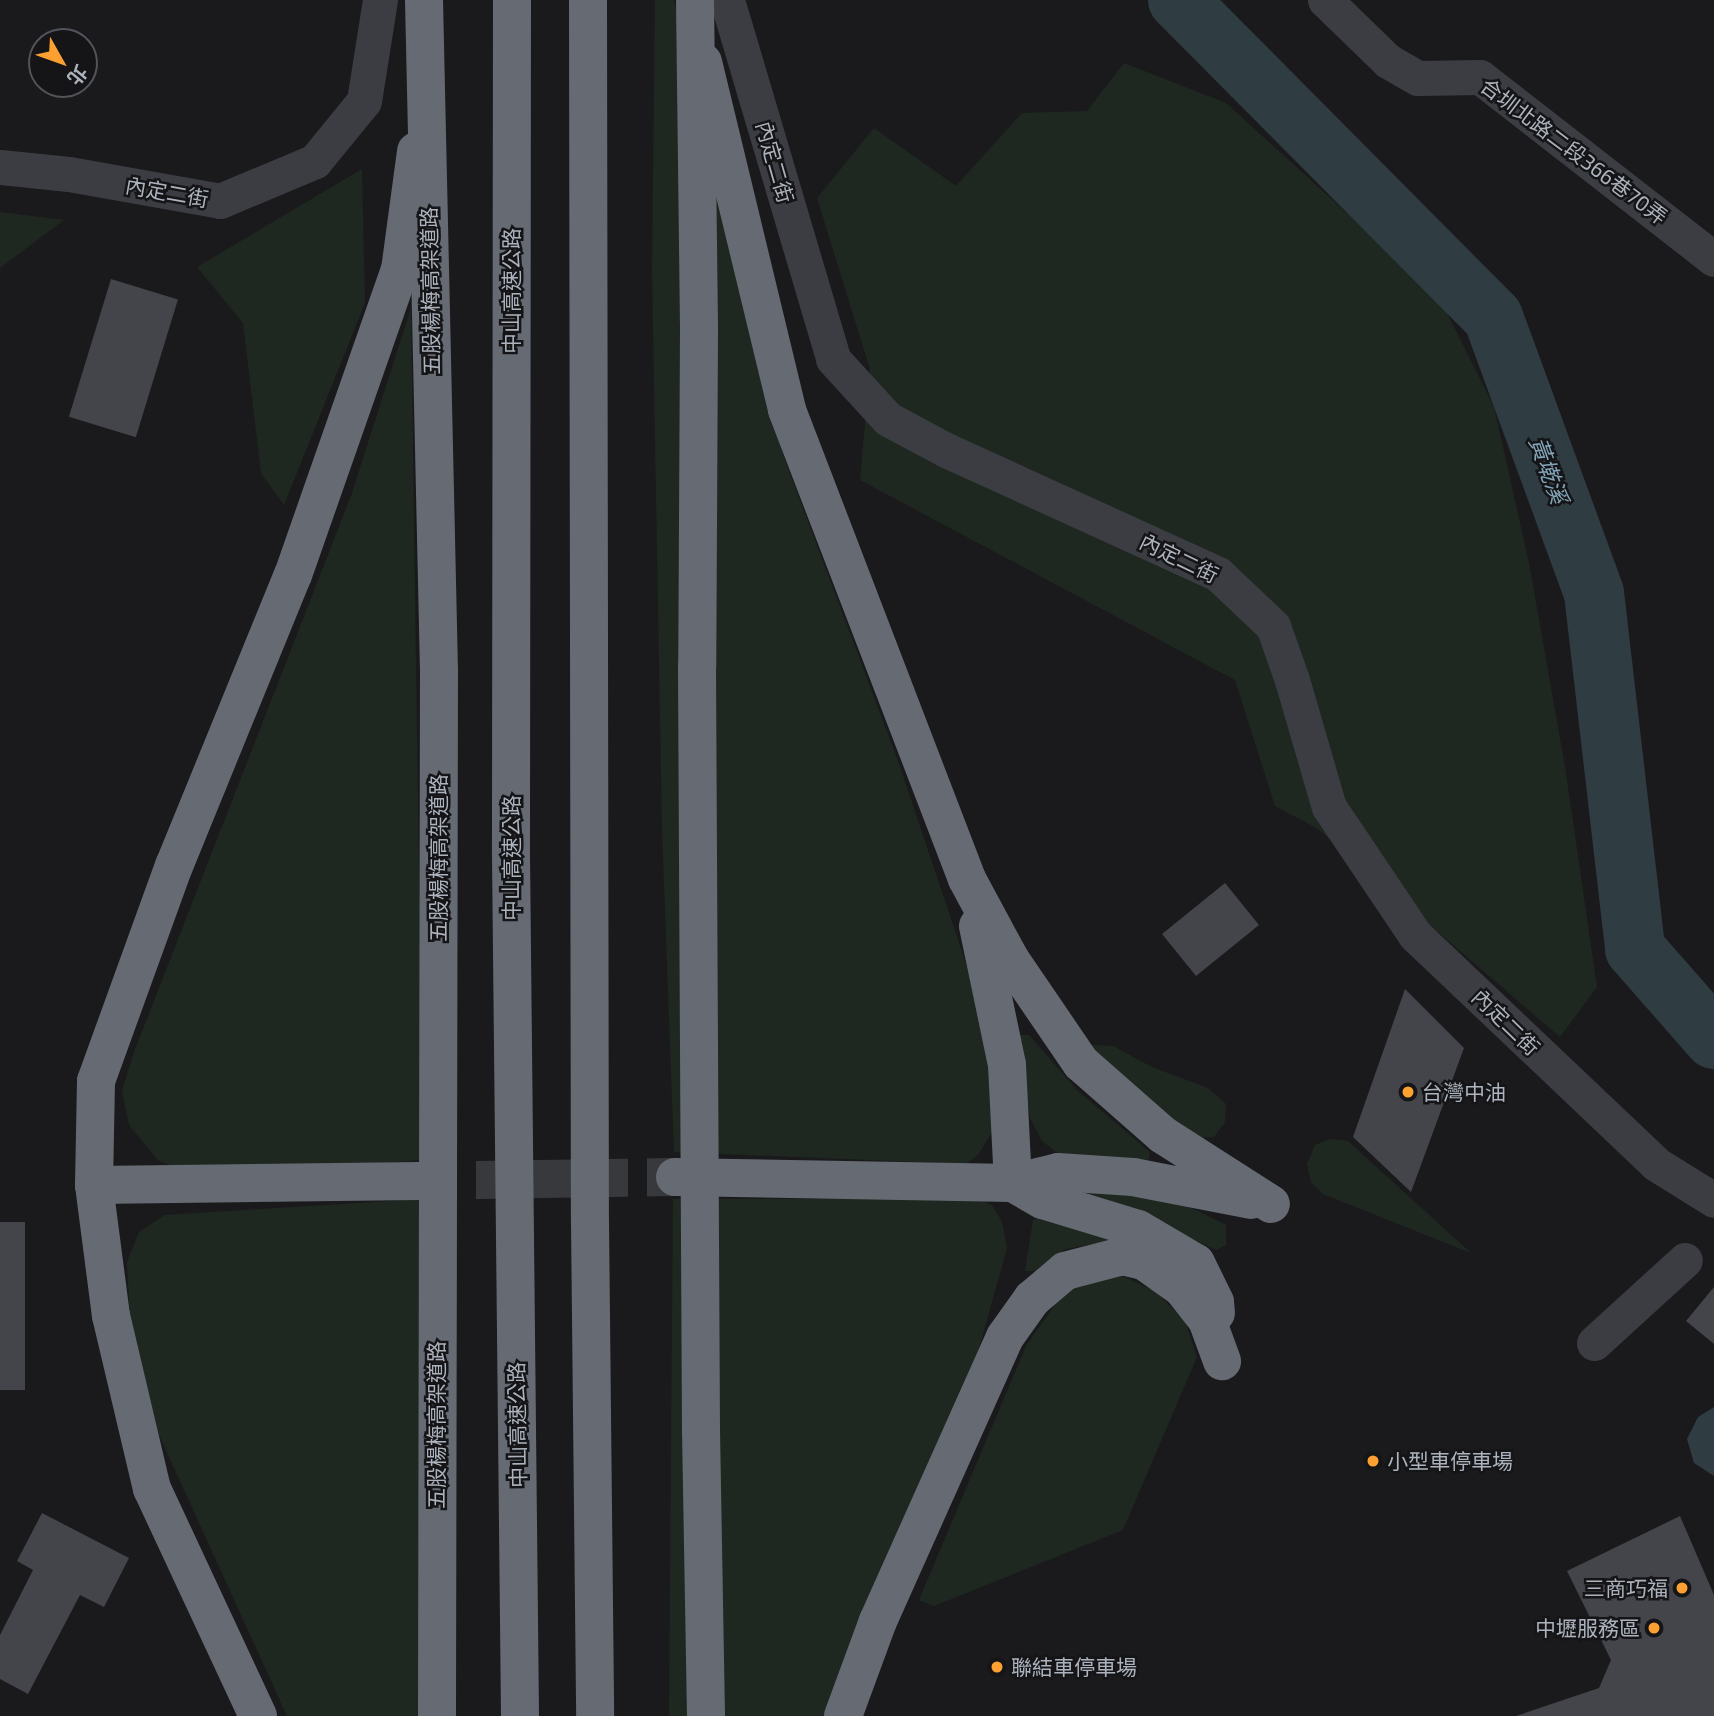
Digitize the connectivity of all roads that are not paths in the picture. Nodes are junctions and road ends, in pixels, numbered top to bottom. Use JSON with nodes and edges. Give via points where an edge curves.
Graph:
{"nodes":[{"id":1,"x":380,"y":0,"type":"edge"},
{"id":2,"x":424,"y":0,"type":"edge"},
{"id":3,"x":437,"y":0,"type":"edge"},
{"id":4,"x":512,"y":0,"type":"edge"},
{"id":5,"x":587,"y":0,"type":"edge"},
{"id":6,"x":688,"y":0,"type":"edge"},
{"id":7,"x":695,"y":0,"type":"edge"},
{"id":8,"x":727,"y":0,"type":"edge"},
{"id":9,"x":1325,"y":0,"type":"edge"},
{"id":10,"x":0,"y":167,"type":"edge"},
{"id":11,"x":1714,"y":259,"type":"edge"},
{"id":12,"x":967,"y":879,"type":"junction"},
{"id":13,"x":676,"y":1177,"type":"tunnel mouth"},
{"id":14,"x":419,"y":1181,"type":"tunnel mouth"},
{"id":15,"x":1013,"y":1183,"type":"junction"},
{"id":16,"x":94,"y":1185,"type":"junction"},
{"id":17,"x":1714,"y":1200,"type":"edge"},
{"id":18,"x":1685,"y":1260,"type":"dead end"},
{"id":19,"x":1594,"y":1343,"type":"dead end"},
{"id":20,"x":258,"y":1716,"type":"edge"},
{"id":21,"x":437,"y":1716,"type":"edge"},
{"id":22,"x":520,"y":1716,"type":"edge"},
{"id":23,"x":595,"y":1716,"type":"edge"},
{"id":24,"x":706,"y":1716,"type":"edge"},
{"id":25,"x":843,"y":1716,"type":"edge"}],
"edges":[{"from":1,"to":10,"type":"street","name":"內定二街","via":[[364,100],[315,161],[220,201],[69,174]]},
{"from":2,"to":21,"type":"highway","name":"五股楊梅高架道路","bridge":true,"via":[[439,670]]},
{"from":3,"to":16,"type":"highway","via":[[400,270],[293,575],[174,866],[96,1081]]},
{"from":4,"to":22,"type":"highway","name":"中山高速公路","via":[[510,856]]},
{"from":5,"to":23,"type":"highway"},
{"from":6,"to":12,"type":"highway","via":[[787,410]]},
{"from":7,"to":24,"type":"highway","bridge":true},
{"from":8,"to":17,"type":"street","name":"內定二街","via":[[834,359],[888,419],[1218,574],[1273,626],[1329,807],[1415,935],[1656,1164]]},
{"from":9,"to":11,"type":"street","name":"合圳北路二段366巷70弄","via":[[1388,61],[1418,78],[1480,77]]},
{"from":12,"to":15,"type":"highway","via":[[1007,1065]]},
{"from":12,"to":15,"type":"highway","via":[[1010,959],[1082,1063],[1163,1135],[1271,1204],[1133,1177],[1058,1172]]},
{"from":13,"to":15,"type":"highway"},
{"from":14,"to":16,"type":"highway"},
{"from":15,"to":25,"type":"highway","via":[[1043,1200],[1138,1229],[1196,1264],[1215,1302],[1222,1361],[1207,1320],[1190,1298],[1144,1261],[1122,1256],[1065,1271],[1032,1299],[1000,1349],[878,1621]]},
{"from":16,"to":20,"type":"highway","via":[[111,1316],[152,1489]]},
{"from":18,"to":19,"type":"street"}]}
